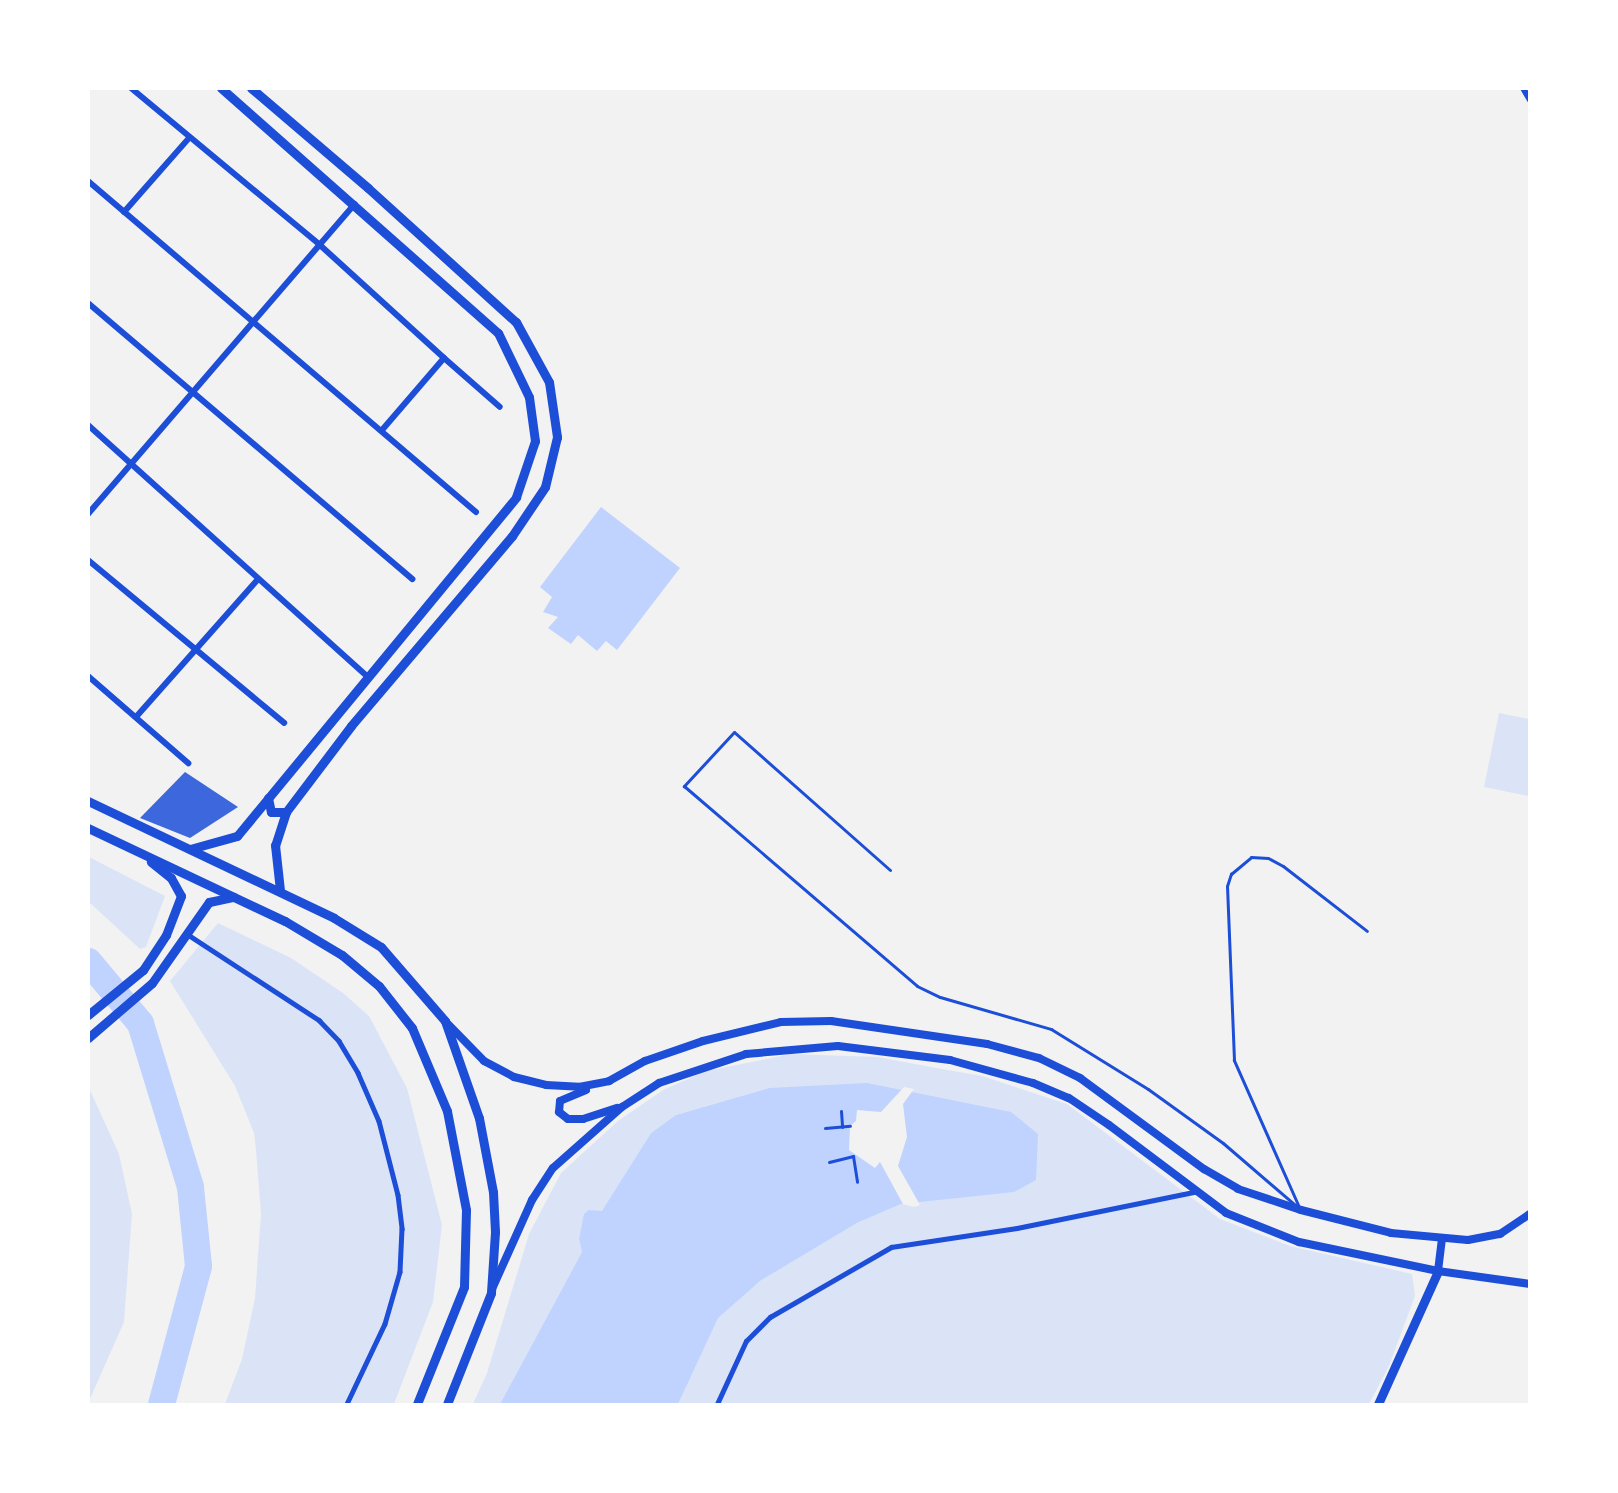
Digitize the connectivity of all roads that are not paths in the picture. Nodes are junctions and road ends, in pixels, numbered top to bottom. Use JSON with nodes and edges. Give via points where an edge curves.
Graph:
{"nodes":[{"id":1,"x":131,"y":88,"type":"edge"},
{"id":2,"x":221,"y":88,"type":"edge"},
{"id":3,"x":251,"y":88,"type":"edge"},
{"id":4,"x":1523,"y":88,"type":"edge"},
{"id":5,"x":1530,"y":100,"type":"edge"},
{"id":6,"x":189,"y":138,"type":"junction"},
{"id":7,"x":88,"y":181,"type":"edge"},
{"id":8,"x":368,"y":188,"type":"junction"},
{"id":9,"x":355,"y":204,"type":"junction"},
{"id":10,"x":124,"y":212,"type":"junction"},
{"id":11,"x":321,"y":246,"type":"junction"},
{"id":12,"x":88,"y":303,"type":"edge"},
{"id":13,"x":255,"y":323,"type":"junction"},
{"id":14,"x":444,"y":357,"type":"junction"},
{"id":15,"x":194,"y":393,"type":"junction"},
{"id":16,"x":500,"y":407,"type":"dead end"},
{"id":17,"x":88,"y":425,"type":"edge"},
{"id":18,"x":382,"y":430,"type":"junction"},
{"id":19,"x":130,"y":465,"type":"junction"},
{"id":20,"x":476,"y":512,"type":"dead end"},
{"id":21,"x":88,"y":514,"type":"edge"},
{"id":22,"x":88,"y":561,"type":"edge"},
{"id":23,"x":258,"y":579,"type":"junction"},
{"id":24,"x":412,"y":579,"type":"dead end"},
{"id":25,"x":420,"y":616,"type":"junction"},
{"id":26,"x":434,"y":628,"type":"junction"},
{"id":27,"x":196,"y":650,"type":"junction"},
{"id":28,"x":88,"y":676,"type":"edge"},
{"id":29,"x":368,"y":677,"type":"junction"},
{"id":30,"x":136,"y":717,"type":"junction"},
{"id":31,"x":284,"y":723,"type":"dead end"},
{"id":32,"x":188,"y":763,"type":"dead end"},
{"id":33,"x":268,"y":798,"type":"junction"},
{"id":34,"x":88,"y":801,"type":"edge"},
{"id":35,"x":286,"y":812,"type":"junction"},
{"id":36,"x":88,"y":828,"type":"edge"},
{"id":37,"x":129,"y":846,"type":"junction"},
{"id":38,"x":190,"y":849,"type":"junction"},
{"id":39,"x":890,"y":870,"type":"dead end"},
{"id":40,"x":280,"y":890,"type":"junction"},
{"id":41,"x":233,"y":897,"type":"junction"},
{"id":42,"x":1367,"y":931,"type":"dead end"},
{"id":43,"x":186,"y":934,"type":"junction"},
{"id":44,"x":88,"y":1015,"type":"edge"},
{"id":45,"x":445,"y":1021,"type":"junction"},
{"id":46,"x":88,"y":1038,"type":"edge"},
{"id":47,"x":609,"y":1081,"type":"junction"},
{"id":48,"x":622,"y":1107,"type":"junction"},
{"id":49,"x":1194,"y":1192,"type":"junction"},
{"id":50,"x":1300,"y":1210,"type":"junction"},
{"id":51,"x":1530,"y":1214,"type":"edge"},
{"id":52,"x":1442,"y":1239,"type":"junction"},
{"id":53,"x":1438,"y":1271,"type":"junction"},
{"id":54,"x":1530,"y":1284,"type":"edge"},
{"id":55,"x":491,"y":1293,"type":"junction"},
{"id":56,"x":347,"y":1404,"type":"edge"},
{"id":57,"x":417,"y":1404,"type":"edge"},
{"id":58,"x":447,"y":1404,"type":"edge"},
{"id":59,"x":717,"y":1404,"type":"edge"},
{"id":60,"x":1377,"y":1404,"type":"edge"}],
"edges":[{"from":1,"to":6,"type":"street"},
{"from":2,"to":9,"type":"main road"},
{"from":3,"to":8,"type":"main road"},
{"from":4,"to":5,"type":"street"},
{"from":6,"to":10,"type":"street"},
{"from":6,"to":11,"type":"street"},
{"from":7,"to":10,"type":"street"},
{"from":8,"to":9,"type":"main road"},
{"from":8,"to":26,"type":"main road","via":[[516,322],[549,382],[557,437],[545,488],[512,536]]},
{"from":9,"to":11,"type":"street"},
{"from":9,"to":25,"type":"main road","via":[[498,333],[529,397],[535,441],[516,497]]},
{"from":10,"to":13,"type":"street"},
{"from":11,"to":13,"type":"street"},
{"from":11,"to":14,"type":"street"},
{"from":12,"to":15,"type":"street"},
{"from":13,"to":15,"type":"street"},
{"from":13,"to":18,"type":"street"},
{"from":14,"to":16,"type":"street"},
{"from":14,"to":18,"type":"street"},
{"from":15,"to":19,"type":"street"},
{"from":15,"to":24,"type":"street"},
{"from":17,"to":19,"type":"street"},
{"from":18,"to":20,"type":"street"},
{"from":19,"to":21,"type":"street"},
{"from":19,"to":23,"type":"street"},
{"from":22,"to":27,"type":"street"},
{"from":23,"to":27,"type":"street"},
{"from":23,"to":29,"type":"street"},
{"from":25,"to":26,"type":"main road"},
{"from":25,"to":29,"type":"main road"},
{"from":26,"to":35,"type":"main road","via":[[351,726]]},
{"from":27,"to":30,"type":"street"},
{"from":27,"to":31,"type":"street"},
{"from":28,"to":30,"type":"street"},
{"from":29,"to":33,"type":"main road"},
{"from":30,"to":32,"type":"street"},
{"from":33,"to":35,"type":"main road","via":[[271,812]]},
{"from":33,"to":38,"type":"main road","via":[[237,836]]},
{"from":34,"to":38,"type":"main road"},
{"from":35,"to":40,"type":"main road","via":[[275,846]]},
{"from":36,"to":37,"type":"main road"},
{"from":37,"to":41,"type":"main road"},
{"from":37,"to":44,"type":"main road","via":[[171,878],[181,896],[166,935],[143,970]]},
{"from":38,"to":40,"type":"main road"},
{"from":39,"to":50,"type":"lane","via":[[734,732],[684,786],[917,986],[940,998],[1051,1029],[1204,1129]]},
{"from":40,"to":45,"type":"main road","via":[[381,947]]},
{"from":41,"to":43,"type":"main road","via":[[209,902]]},
{"from":41,"to":57,"type":"main road","via":[[285,921],[342,955],[378,986],[412,1028],[447,1111],[466,1210],[464,1287]]},
{"from":42,"to":50,"type":"lane","via":[[1268,858],[1251,857],[1231,874],[1227,886],[1234,1060]]},
{"from":43,"to":46,"type":"main road","via":[[152,982]]},
{"from":43,"to":56,"type":"street","via":[[319,1020],[339,1041],[379,1121],[398,1195],[402,1229],[400,1272],[385,1324]]},
{"from":45,"to":47,"type":"street","via":[[484,1061],[514,1077],[579,1088]]},
{"from":45,"to":55,"type":"main road","via":[[479,1118],[494,1192]]},
{"from":47,"to":48,"type":"street","via":[[560,1101],[559,1112],[568,1119],[583,1119]]},
{"from":47,"to":50,"type":"street","via":[[645,1061],[694,1044],[781,1022],[831,1021],[987,1044],[1039,1058],[1080,1078],[1204,1169],[1238,1189]]},
{"from":48,"to":49,"type":"street","via":[[659,1083],[746,1054],[790,1047],[838,1046],[932,1057],[984,1067],[1069,1098]]},
{"from":48,"to":55,"type":"street","via":[[553,1168],[532,1200]]},
{"from":49,"to":53,"type":"street","via":[[1226,1213],[1299,1242]]},
{"from":49,"to":59,"type":"street","via":[[1017,1228],[891,1247],[770,1317],[746,1341]]},
{"from":50,"to":52,"type":"street","via":[[1352,1226]]},
{"from":51,"to":52,"type":"street","via":[[1500,1234],[1468,1240]]},
{"from":52,"to":53,"type":"street"},
{"from":53,"to":54,"type":"street"},
{"from":53,"to":60,"type":"main road"},
{"from":55,"to":58,"type":"main road"}]}
